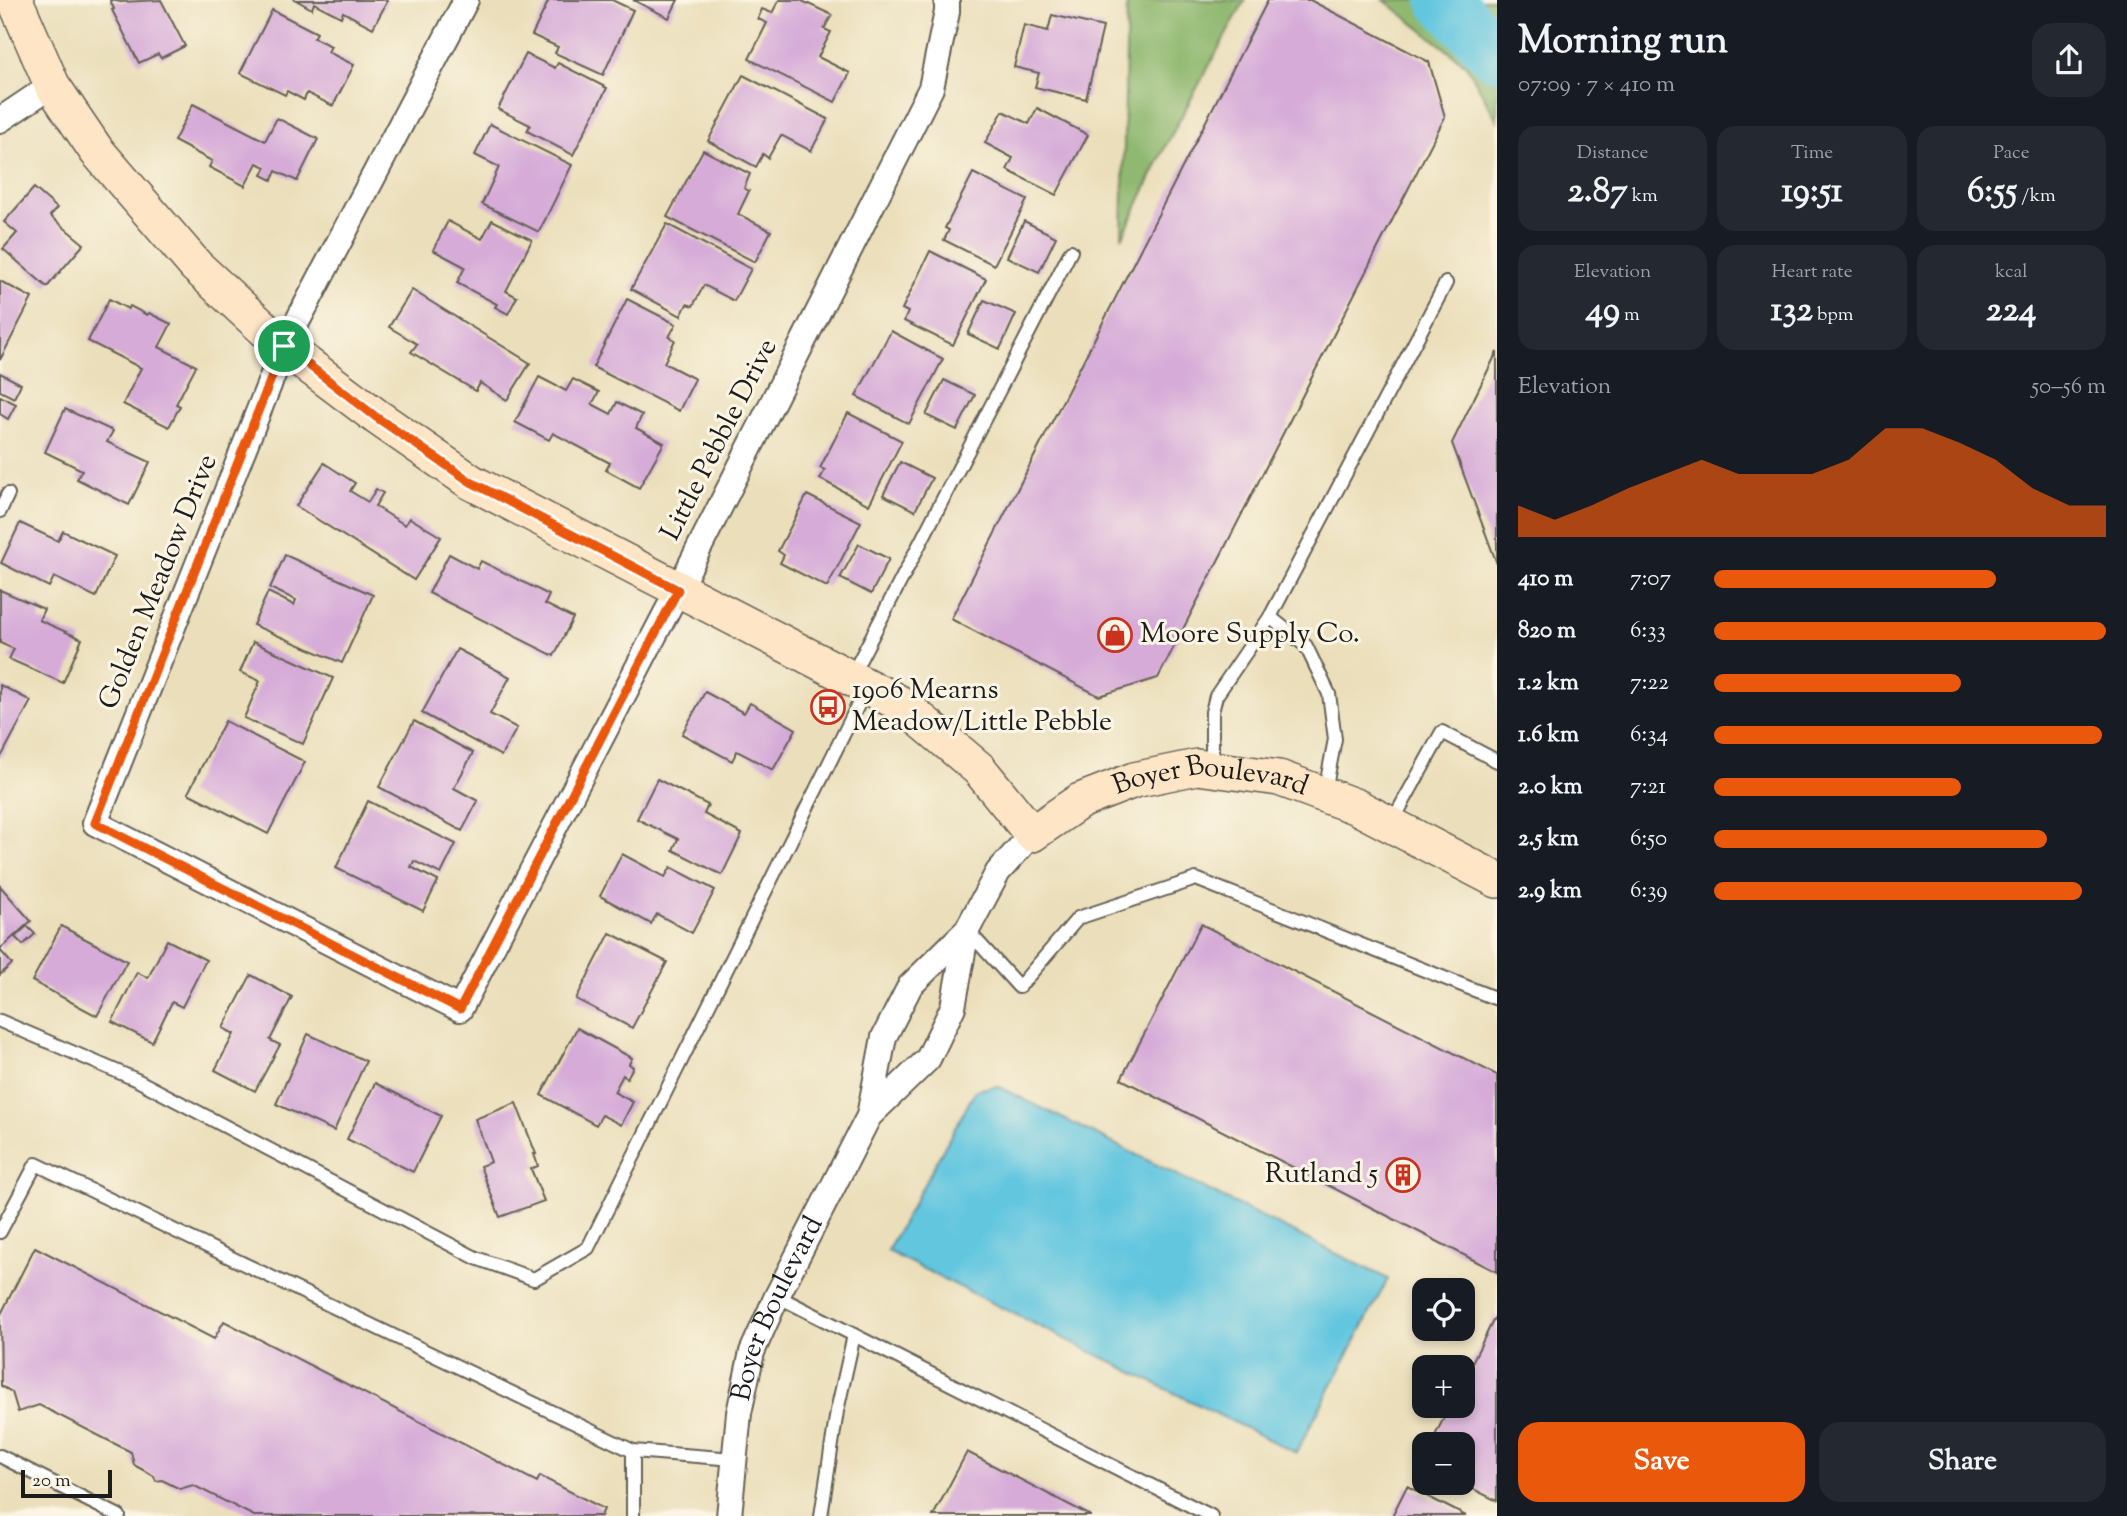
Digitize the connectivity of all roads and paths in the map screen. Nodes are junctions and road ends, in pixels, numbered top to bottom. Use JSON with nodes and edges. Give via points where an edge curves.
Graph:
{"nodes":[{"id":1,"x":15,"y":0,"type":"edge"},
{"id":2,"x":466,"y":0,"type":"edge"},
{"id":3,"x":947,"y":0,"type":"edge"},
{"id":4,"x":52,"y":85,"type":"junction"},
{"id":5,"x":0,"y":120,"type":"edge"},
{"id":6,"x":1071,"y":251,"type":"dead end"},
{"id":7,"x":1446,"y":283,"type":"dead end"},
{"id":8,"x":284,"y":346,"type":"junction"},
{"id":9,"x":8,"y":494,"type":"dead end"},
{"id":10,"x":0,"y":512,"type":"edge"},
{"id":11,"x":678,"y":590,"type":"junction"},
{"id":12,"x":1270,"y":617,"type":"junction"},
{"id":13,"x":859,"y":682,"type":"junction"},
{"id":14,"x":1497,"y":761,"type":"edge"},
{"id":15,"x":1212,"y":769,"type":"junction"},
{"id":16,"x":1324,"y":795,"type":"junction"},
{"id":17,"x":1390,"y":824,"type":"junction"},
{"id":18,"x":1032,"y":834,"type":"junction"},
{"id":19,"x":1497,"y":880,"type":"edge"},
{"id":20,"x":967,"y":930,"type":"junction"},
{"id":21,"x":1497,"y":999,"type":"edge"},
{"id":22,"x":460,"y":1009,"type":"joint"},
{"id":23,"x":0,"y":1021,"type":"edge"},
{"id":24,"x":869,"y":1116,"type":"junction"},
{"id":25,"x":0,"y":1232,"type":"edge"},
{"id":26,"x":777,"y":1296,"type":"junction"},
{"id":27,"x":854,"y":1335,"type":"junction"},
{"id":28,"x":634,"y":1451,"type":"junction"},
{"id":29,"x":0,"y":1456,"type":"edge"},
{"id":30,"x":734,"y":1459,"type":"junction"},
{"id":31,"x":119,"y":1516,"type":"edge"},
{"id":32,"x":633,"y":1516,"type":"edge"},
{"id":33,"x":729,"y":1516,"type":"edge"},
{"id":34,"x":821,"y":1516,"type":"edge"},
{"id":35,"x":1211,"y":1516,"type":"edge"}],
"edges":[{"from":1,"to":4,"type":"street"},
{"from":2,"to":8,"type":"street","name":"Golden Meadow Drive"},
{"from":3,"to":11,"type":"street","name":"Little Pebble Drive","via":[[931,88]]},
{"from":4,"to":5,"type":"street"},
{"from":4,"to":8,"type":"street","via":[[96,150],[196,266]]},
{"from":6,"to":13,"type":"lane"},
{"from":7,"to":12,"type":"lane"},
{"from":8,"to":11,"type":"street","via":[[471,482]]},
{"from":8,"to":22,"type":"street","name":"Golden Meadow Drive","via":[[95,823]]},
{"from":9,"to":10,"type":"lane"},
{"from":11,"to":13,"type":"street"},
{"from":11,"to":22,"type":"street","name":"Little Pebble Drive"},
{"from":12,"to":15,"type":"lane","via":[[1216,696]]},
{"from":12,"to":16,"type":"lane","via":[[1306,646],[1329,694],[1335,739]]},
{"from":13,"to":18,"type":"street","via":[[903,705],[979,769]]},
{"from":13,"to":23,"type":"lane","via":[[588,1248],[534,1279],[476,1258],[137,1080]]},
{"from":14,"to":17,"type":"lane","via":[[1442,732]]},
{"from":15,"to":16,"type":"street","name":"Boyer Boulevard","via":[[1279,778]]},
{"from":15,"to":18,"type":"street","name":"Boyer Boulevard","via":[[1197,767],[1134,780],[1080,801]]},
{"from":16,"to":17,"type":"street","name":"Boyer Boulevard"},
{"from":17,"to":19,"type":"street","name":"Boyer Boulevard"},
{"from":18,"to":20,"type":"street","name":"Boyer Boulevard","via":[[999,873]]},
{"from":20,"to":21,"type":"lane","via":[[1019,987],[1078,918],[1196,879]]},
{"from":20,"to":24,"type":"street","name":"Boyer Boulevard","via":[[910,986],[884,1037]]},
{"from":20,"to":24,"type":"street","name":"Boyer Boulevard","via":[[953,1007],[928,1059]]},
{"from":24,"to":26,"type":"street","name":"Boyer Boulevard"},
{"from":25,"to":28,"type":"lane","via":[[36,1164]]},
{"from":26,"to":27,"type":"lane"},
{"from":26,"to":30,"type":"street","name":"Boyer Boulevard","via":[[751,1352]]},
{"from":27,"to":34,"type":"lane"},
{"from":27,"to":35,"type":"lane"},
{"from":28,"to":30,"type":"lane"},
{"from":28,"to":32,"type":"lane"},
{"from":29,"to":31,"type":"lane"},
{"from":30,"to":33,"type":"street","name":"Boyer Boulevard"}]}
